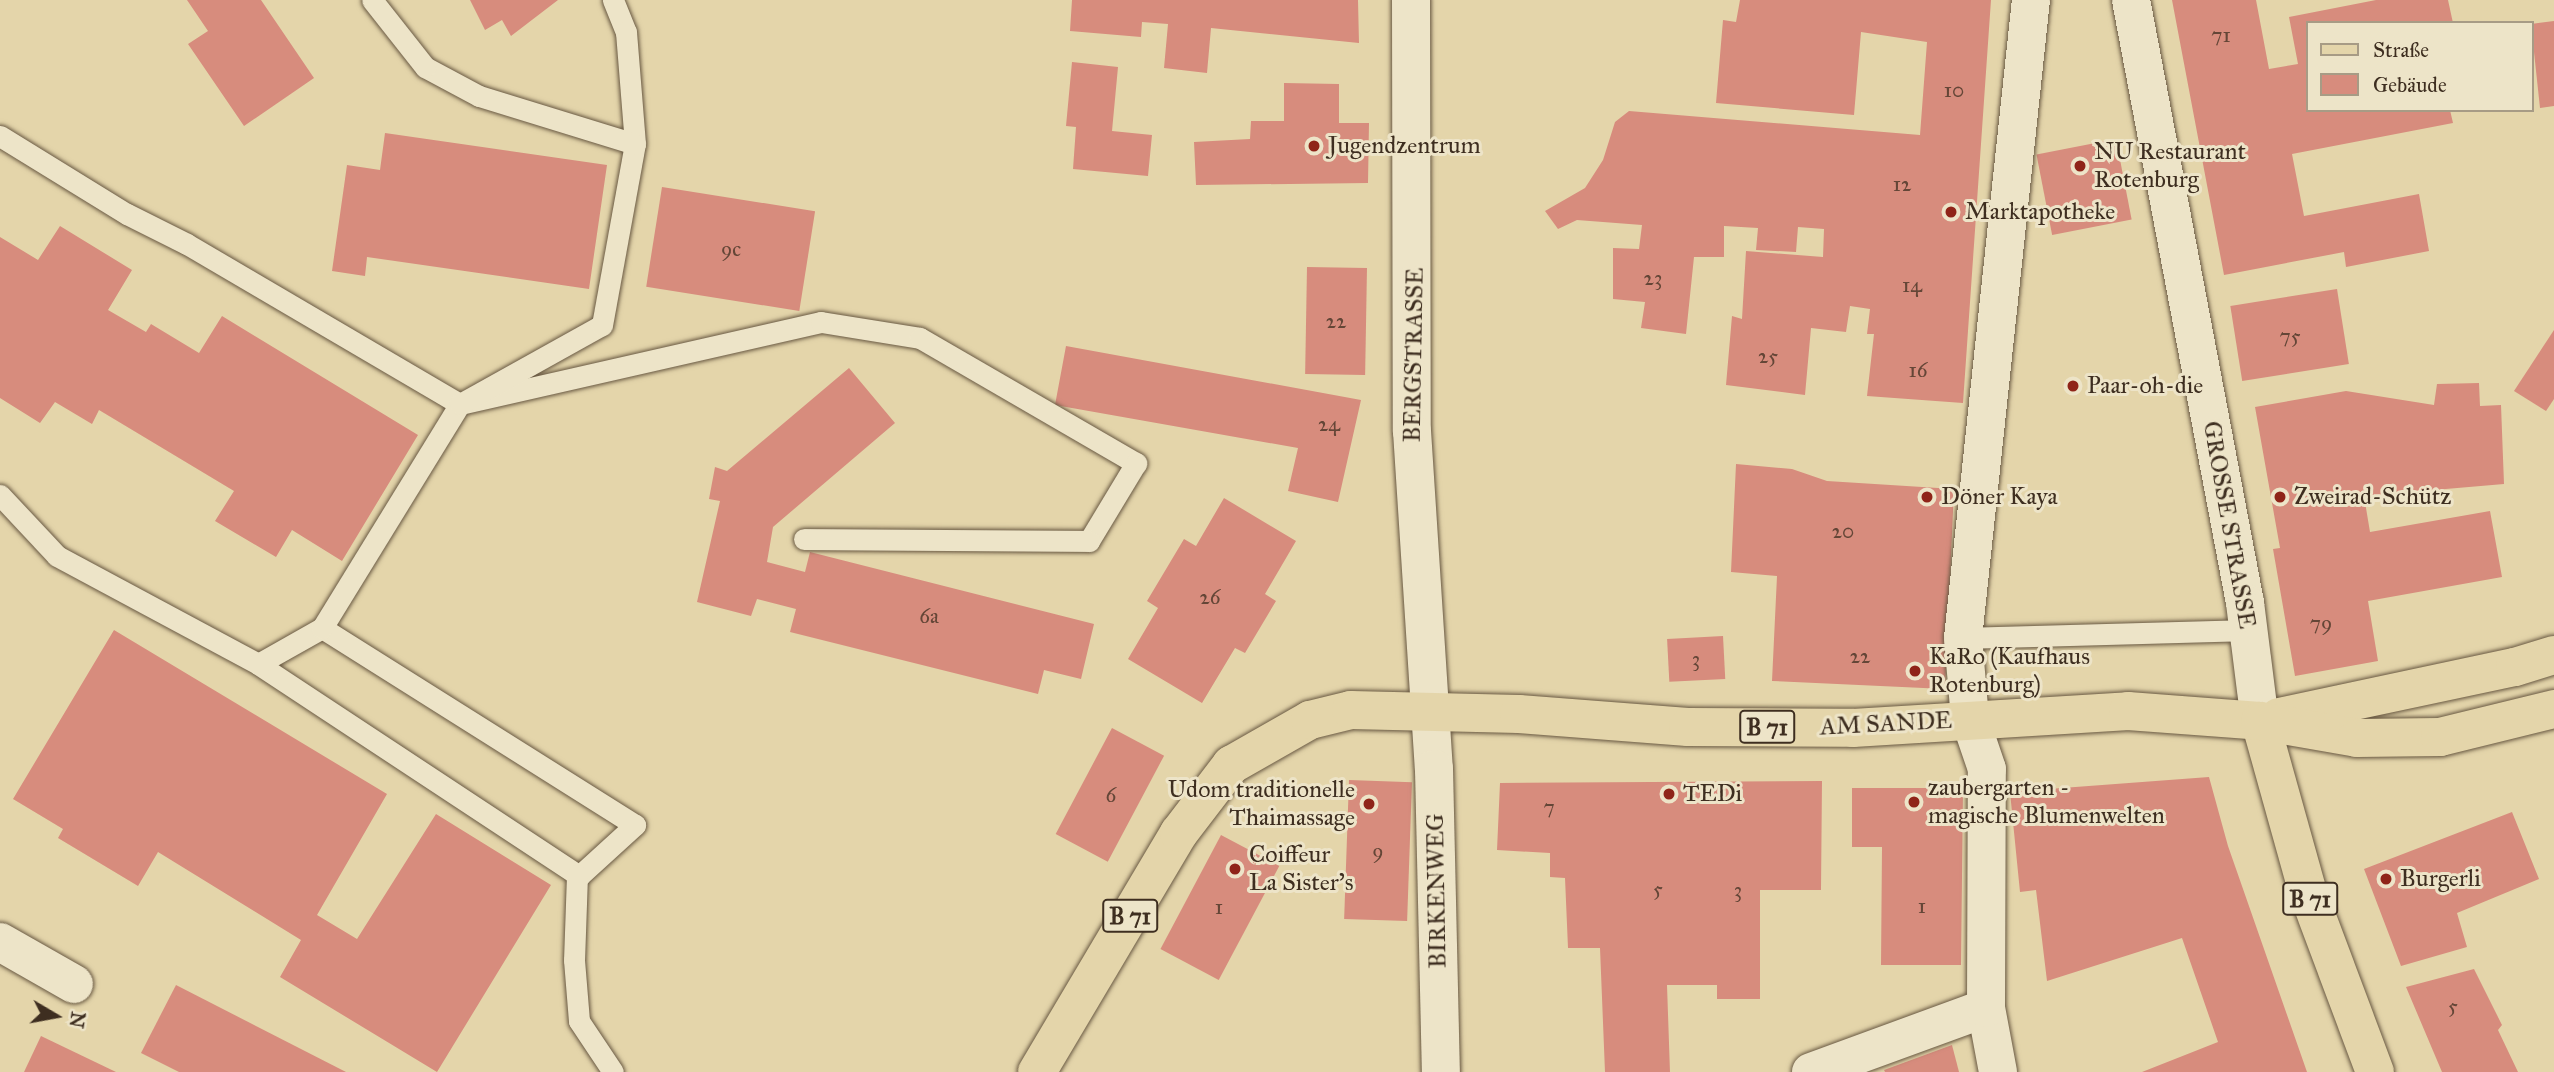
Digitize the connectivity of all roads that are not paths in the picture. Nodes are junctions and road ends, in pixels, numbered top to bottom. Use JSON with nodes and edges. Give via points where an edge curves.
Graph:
{"nodes":[{"id":1,"x":372,"y":0,"type":"edge"},
{"id":2,"x":613,"y":0,"type":"edge"},
{"id":3,"x":1411,"y":0,"type":"edge"},
{"id":4,"x":2031,"y":0,"type":"edge"},
{"id":5,"x":2131,"y":0,"type":"edge"},
{"id":6,"x":0,"y":136,"type":"edge"},
{"id":7,"x":635,"y":144,"type":"junction"},
{"id":8,"x":460,"y":404,"type":"junction"},
{"id":9,"x":0,"y":495,"type":"edge"},
{"id":10,"x":804,"y":539,"type":"dead end"},
{"id":11,"x":322,"y":628,"type":"junction"},
{"id":12,"x":2249,"y":630,"type":"junction"},
{"id":13,"x":1963,"y":638,"type":"junction"},
{"id":14,"x":2554,"y":655,"type":"edge"},
{"id":15,"x":258,"y":664,"type":"junction"},
{"id":16,"x":2554,"y":709,"type":"edge"},
{"id":17,"x":1428,"y":710,"type":"junction"},
{"id":18,"x":1970,"y":719,"type":"junction"},
{"id":19,"x":2260,"y":721,"type":"junction"},
{"id":20,"x":577,"y":874,"type":"junction"},
{"id":21,"x":0,"y":942,"type":"edge"},
{"id":22,"x":74,"y":984,"type":"dead end"},
{"id":23,"x":1986,"y":1008,"type":"junction"},
{"id":24,"x":613,"y":1072,"type":"edge"},
{"id":25,"x":1037,"y":1072,"type":"edge"},
{"id":26,"x":1441,"y":1072,"type":"edge"},
{"id":27,"x":1811,"y":1072,"type":"edge"},
{"id":28,"x":1998,"y":1072,"type":"edge"},
{"id":29,"x":2375,"y":1072,"type":"edge"}],
"edges":[{"from":1,"to":7,"type":"lane","via":[[425,67],[479,96]]},
{"from":2,"to":7,"type":"lane","via":[[626,32]]},
{"from":3,"to":17,"type":"street","name":"BERGSTRASSE","via":[[1412,431]]},
{"from":4,"to":13,"type":"street"},
{"from":5,"to":12,"type":"street","name":"GROSSE STRASSE"},
{"from":6,"to":8,"type":"lane"},
{"from":7,"to":8,"type":"lane","via":[[602,325]]},
{"from":8,"to":10,"type":"lane","via":[[821,322],[920,338],[1136,463],[1089,541]]},
{"from":8,"to":11,"type":"lane"},
{"from":9,"to":15,"type":"lane","via":[[57,556]]},
{"from":11,"to":15,"type":"lane"},
{"from":11,"to":20,"type":"lane","via":[[635,825]]},
{"from":12,"to":13,"type":"lane"},
{"from":12,"to":19,"type":"street","name":"GROSSE STRASSE"},
{"from":13,"to":18,"type":"street"},
{"from":14,"to":19,"type":"main road"},
{"from":15,"to":20,"type":"lane"},
{"from":16,"to":19,"type":"main road","via":[[2440,737],[2357,738]]},
{"from":17,"to":18,"type":"main road","name":"AM SANDE","number":"B 71","via":[[1688,727],[1853,728]]},
{"from":17,"to":25,"type":"main road","number":"B 71","via":[[1351,710],[1310,720],[1231,765],[1179,832]]},
{"from":17,"to":26,"type":"street","name":"BIRKENWEG","via":[[1434,769]]},
{"from":18,"to":19,"type":"main road","name":"AM SANDE","number":"B 71","via":[[2128,711]]},
{"from":18,"to":23,"type":"street","via":[[1987,769]]},
{"from":19,"to":29,"type":"main road","number":"B 71","via":[[2308,893]]},
{"from":20,"to":24,"type":"lane","via":[[574,960],[579,1021]]},
{"from":21,"to":22,"type":"street"},
{"from":23,"to":27,"type":"street"},
{"from":23,"to":28,"type":"street"}]}
